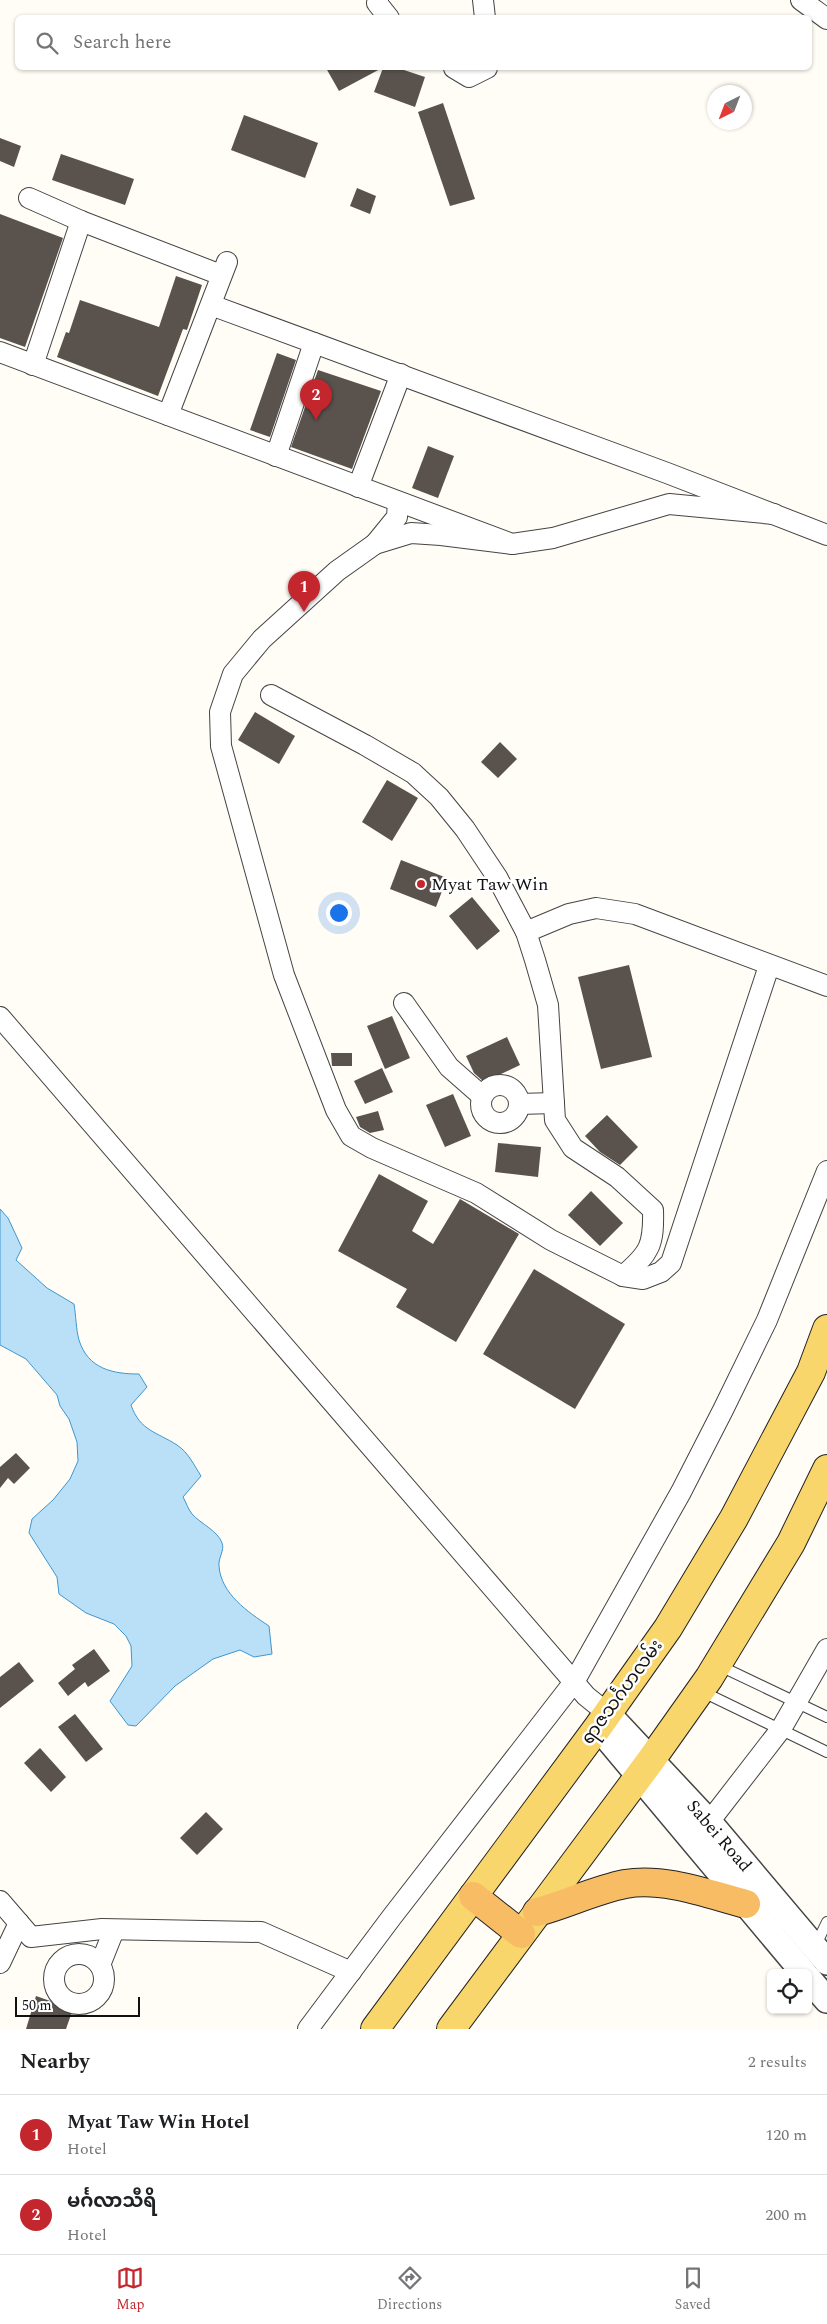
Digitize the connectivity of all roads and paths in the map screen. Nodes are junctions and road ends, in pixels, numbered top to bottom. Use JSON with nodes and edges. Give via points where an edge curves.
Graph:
{"nodes":[{"id":1,"x":378,"y":0,"type":"edge"},
{"id":2,"x":483,"y":0,"type":"edge"},
{"id":3,"x":801,"y":0,"type":"edge"},
{"id":4,"x":387,"y":15,"type":"edge"},
{"id":5,"x":485,"y":15,"type":"edge"},
{"id":6,"x":827,"y":19,"type":"edge"},
{"id":7,"x":457,"y":70,"type":"edge"},
{"id":8,"x":483,"y":70,"type":"edge"},
{"id":9,"x":29,"y":198,"type":"dead end"},
{"id":10,"x":81,"y":221,"type":"junction"},
{"id":11,"x":211,"y":305,"type":"junction"},
{"id":12,"x":314,"y":343,"type":"junction"},
{"id":13,"x":0,"y":352,"type":"edge"},
{"id":14,"x":34,"y":365,"type":"junction"},
{"id":15,"x":401,"y":374,"type":"junction"},
{"id":16,"x":168,"y":415,"type":"junction"},
{"id":17,"x":276,"y":456,"type":"junction"},
{"id":18,"x":358,"y":487,"type":"junction"},
{"id":19,"x":398,"y":502,"type":"junction"},
{"id":20,"x":774,"y":514,"type":"junction"},
{"id":21,"x":827,"y":534,"type":"edge"},
{"id":22,"x":375,"y":544,"type":"junction"},
{"id":23,"x":512,"y":544,"type":"junction"},
{"id":24,"x":271,"y":695,"type":"dead end"},
{"id":25,"x":526,"y":932,"type":"junction"},
{"id":26,"x":769,"y":966,"type":"junction"},
{"id":27,"x":827,"y":986,"type":"edge"},
{"id":28,"x":404,"y":1003,"type":"dead end"},
{"id":29,"x":0,"y":1018,"type":"edge"},
{"id":30,"x":482,"y":1096,"type":"junction"},
{"id":31,"x":554,"y":1103,"type":"junction"},
{"id":32,"x":519,"y":1104,"type":"junction"},
{"id":33,"x":827,"y":1171,"type":"edge"},
{"id":34,"x":623,"y":1276,"type":"junction"},
{"id":35,"x":827,"y":1330,"type":"edge"},
{"id":36,"x":827,"y":1469,"type":"edge"},
{"id":37,"x":827,"y":1649,"type":"edge"},
{"id":38,"x":718,"y":1665,"type":"junction"},
{"id":39,"x":580,"y":1689,"type":"junction"},
{"id":40,"x":700,"y":1691,"type":"junction"},
{"id":41,"x":797,"y":1703,"type":"junction"},
{"id":42,"x":827,"y":1717,"type":"edge"},
{"id":43,"x":603,"y":1720,"type":"junction"},
{"id":44,"x":781,"y":1729,"type":"junction"},
{"id":45,"x":827,"y":1752,"type":"edge"},
{"id":46,"x":645,"y":1769,"type":"junction"},
{"id":47,"x":709,"y":1822,"type":"junction"},
{"id":48,"x":472,"y":1896,"type":"junction"},
{"id":49,"x":0,"y":1901,"type":"edge"},
{"id":50,"x":746,"y":1904,"type":"junction"},
{"id":51,"x":537,"y":1912,"type":"junction"},
{"id":52,"x":19,"y":1922,"type":"junction"},
{"id":53,"x":827,"y":1922,"type":"edge"},
{"id":54,"x":114,"y":1930,"type":"junction"},
{"id":55,"x":56,"y":1934,"type":"junction"},
{"id":56,"x":521,"y":1934,"type":"junction"},
{"id":57,"x":70,"y":1955,"type":"junction"},
{"id":58,"x":821,"y":1955,"type":"edge"},
{"id":59,"x":0,"y":1963,"type":"edge"},
{"id":60,"x":100,"y":1965,"type":"junction"},
{"id":61,"x":801,"y":1969,"type":"edge"},
{"id":62,"x":351,"y":1972,"type":"junction"},
{"id":63,"x":812,"y":1983,"type":"edge"},
{"id":64,"x":827,"y":2000,"type":"edge"},
{"id":65,"x":308,"y":2029,"type":"edge"},
{"id":66,"x":375,"y":2029,"type":"edge"},
{"id":67,"x":451,"y":2029,"type":"edge"}],
"edges":[{"from":1,"to":4,"type":"street"},
{"from":2,"to":5,"type":"street"},
{"from":3,"to":6,"type":"street"},
{"from":7,"to":8,"type":"street","via":[[469,77]]},
{"from":9,"to":10,"type":"street"},
{"from":10,"to":11,"type":"street","via":[[224,268]]},
{"from":10,"to":14,"type":"street"},
{"from":11,"to":12,"type":"street"},
{"from":11,"to":16,"type":"street"},
{"from":12,"to":15,"type":"street"},
{"from":12,"to":17,"type":"street"},
{"from":13,"to":14,"type":"street"},
{"from":14,"to":16,"type":"street"},
{"from":15,"to":18,"type":"street"},
{"from":15,"to":20,"type":"street"},
{"from":16,"to":17,"type":"street"},
{"from":17,"to":18,"type":"street"},
{"from":18,"to":19,"type":"street"},
{"from":19,"to":22,"type":"street","via":[[397,517]]},
{"from":19,"to":23,"type":"street"},
{"from":20,"to":21,"type":"street"},
{"from":20,"to":23,"type":"street","via":[[669,504],[553,538]]},
{"from":22,"to":23,"type":"street","via":[[411,533]]},
{"from":22,"to":34,"type":"street","via":[[337,571],[262,640],[233,674],[220,712],[221,746],[284,975],[336,1110],[351,1136],[476,1193],[551,1240]]},
{"from":24,"to":25,"type":"street","via":[[413,773],[439,797],[497,877]]},
{"from":25,"to":26,"type":"street","via":[[569,914],[596,908],[635,914]]},
{"from":25,"to":31,"type":"street","via":[[548,1005]]},
{"from":26,"to":27,"type":"street"},
{"from":26,"to":34,"type":"street","via":[[671,1263],[661,1272],[643,1278]]},
{"from":28,"to":30,"type":"street","via":[[449,1067]]},
{"from":29,"to":39,"type":"street"},
{"from":30,"to":32,"type":"street","via":[[492,1086],[504,1085],[517,1094]]},
{"from":30,"to":32,"type":"street","via":[[483,1114],[495,1123],[508,1122]]},
{"from":31,"to":32,"type":"street"},
{"from":31,"to":34,"type":"street","via":[[555,1120],[573,1148],[618,1176],[653,1210],[654,1237],[642,1260]]},
{"from":33,"to":39,"type":"street","via":[[767,1320]]},
{"from":35,"to":43,"type":"main road","name":"ရာဇသင်္ဂဟလမ်း","via":[[811,1372],[734,1518],[668,1628]]},
{"from":36,"to":38,"type":"main road","via":[[791,1543]]},
{"from":37,"to":41,"type":"street"},
{"from":38,"to":40,"type":"main road"},
{"from":38,"to":41,"type":"lane"},
{"from":39,"to":43,"type":"street"},
{"from":39,"to":62,"type":"street"},
{"from":40,"to":44,"type":"lane"},
{"from":40,"to":46,"type":"main road"},
{"from":41,"to":42,"type":"lane"},
{"from":41,"to":44,"type":"street"},
{"from":43,"to":46,"type":"street","name":"Sabei Road"},
{"from":43,"to":48,"type":"main road","name":"ရာဇသင်္ဂဟလမ်း"},
{"from":44,"to":45,"type":"lane"},
{"from":44,"to":47,"type":"street"},
{"from":46,"to":47,"type":"street","name":"Sabei Road"},
{"from":46,"to":50,"type":"street","name":"Sabei Road"},
{"from":46,"to":51,"type":"main road"},
{"from":47,"to":58,"type":"street","name":"Sabei Road"},
{"from":48,"to":56,"type":"highway"},
{"from":48,"to":66,"type":"main road","name":"ရာဇသင်္ဂဟလမ်း"},
{"from":49,"to":52,"type":"street"},
{"from":50,"to":51,"type":"highway","via":[[656,1883],[627,1884]]},
{"from":50,"to":61,"type":"street","name":"Sabei Road"},
{"from":51,"to":56,"type":"main road"},
{"from":52,"to":55,"type":"street","via":[[31,1937]]},
{"from":52,"to":59,"type":"street"},
{"from":53,"to":58,"type":"lane"},
{"from":54,"to":55,"type":"street"},
{"from":54,"to":60,"type":"street"},
{"from":54,"to":62,"type":"street","via":[[261,1932]]},
{"from":55,"to":57,"type":"street"},
{"from":56,"to":67,"type":"main road"},
{"from":57,"to":60,"type":"street","via":[[87,1955]]},
{"from":57,"to":60,"type":"street","via":[[57,1966],[53,1982],[56,1991],[68,2002],[84,2004],[98,1996],[104,1981]]},
{"from":62,"to":65,"type":"street"},
{"from":63,"to":64,"type":"street"}]}
